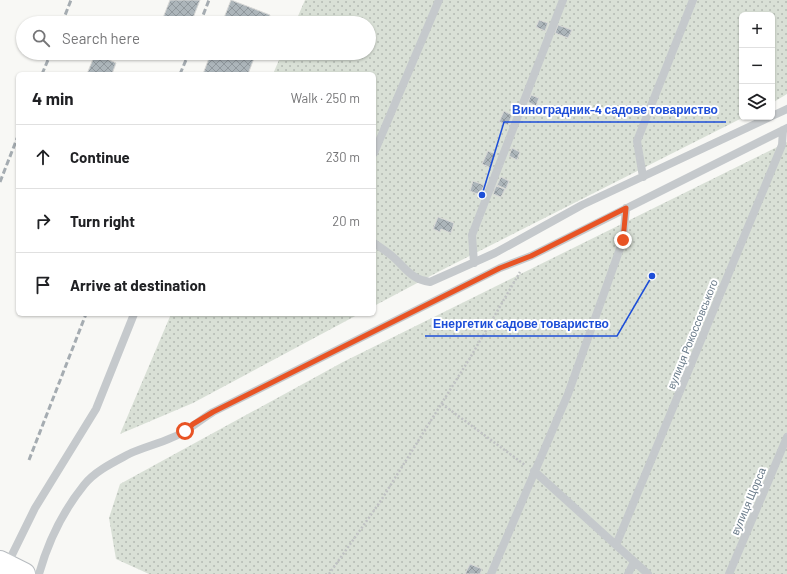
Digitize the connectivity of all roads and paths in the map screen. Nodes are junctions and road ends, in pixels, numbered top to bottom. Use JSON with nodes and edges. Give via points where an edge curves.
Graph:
{"nodes":[{"id":1,"x":439,"y":0,"type":"edge"},
{"id":2,"x":563,"y":0,"type":"edge"},
{"id":3,"x":693,"y":0,"type":"edge"},
{"id":4,"x":787,"y":109,"type":"edge"},
{"id":5,"x":775,"y":114,"type":"edge"},
{"id":6,"x":763,"y":120,"type":"edge"},
{"id":7,"x":785,"y":129,"type":"edge"},
{"id":8,"x":376,"y":148,"type":"edge"},
{"id":9,"x":643,"y":177,"type":"junction"},
{"id":10,"x":626,"y":208,"type":"junction"},
{"id":11,"x":376,"y":245,"type":"edge"},
{"id":12,"x":531,"y":256,"type":"junction"},
{"id":13,"x":474,"y":263,"type":"junction"},
{"id":14,"x":133,"y":316,"type":"edge"},
{"id":15,"x":442,"y":404,"type":"junction"},
{"id":16,"x":787,"y":437,"type":"edge"},
{"id":17,"x":534,"y":471,"type":"junction"},
{"id":18,"x":616,"y":545,"type":"junction"},
{"id":19,"x":634,"y":562,"type":"junction"},
{"id":20,"x":10,"y":567,"type":"edge"},
{"id":21,"x":38,"y":574,"type":"edge"},
{"id":22,"x":329,"y":574,"type":"edge"},
{"id":23,"x":491,"y":574,"type":"edge"},
{"id":24,"x":628,"y":574,"type":"edge"},
{"id":25,"x":648,"y":574,"type":"edge"},
{"id":26,"x":730,"y":574,"type":"edge"}],
"edges":[{"from":1,"to":8,"type":"lane"},
{"from":2,"to":13,"type":"lane","via":[[472,234]]},
{"from":3,"to":9,"type":"lane","via":[[636,141]]},
{"from":4,"to":5,"type":"lane"},
{"from":6,"to":9,"type":"lane"},
{"from":7,"to":10,"type":"lane"},
{"from":7,"to":18,"type":"lane","name":"вулиця Рокоссовського","via":[[782,145]]},
{"from":9,"to":13,"type":"lane","via":[[582,205]]},
{"from":10,"to":12,"type":"lane"},
{"from":10,"to":17,"type":"lane","via":[[623,240],[568,394]]},
{"from":11,"to":13,"type":"lane","via":[[419,280],[430,282]]},
{"from":12,"to":15,"type":"path"},
{"from":12,"to":21,"type":"lane","via":[[500,268],[213,412],[185,431],[106,466],[85,484],[59,524]]},
{"from":14,"to":20,"type":"lane","via":[[96,409],[35,508]]},
{"from":15,"to":17,"type":"path"},
{"from":15,"to":22,"type":"path","via":[[380,502]]},
{"from":16,"to":26,"type":"lane","name":"вулиця Щорса"},
{"from":17,"to":18,"type":"lane"},
{"from":17,"to":23,"type":"lane"},
{"from":18,"to":19,"type":"lane"},
{"from":19,"to":24,"type":"lane"},
{"from":19,"to":25,"type":"lane"}]}
